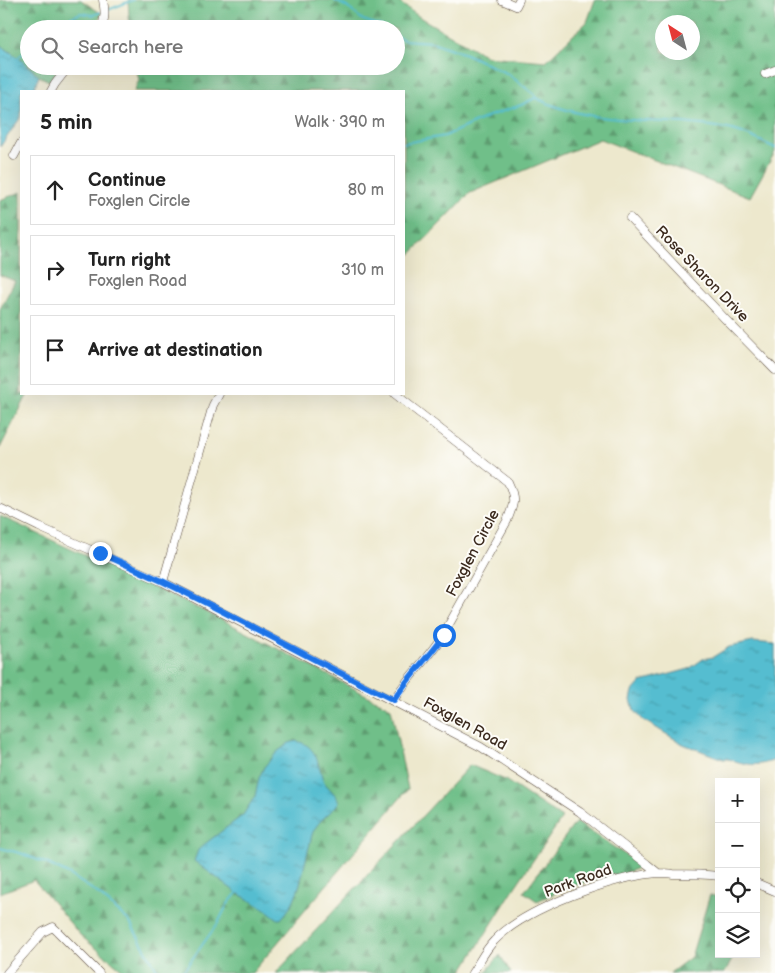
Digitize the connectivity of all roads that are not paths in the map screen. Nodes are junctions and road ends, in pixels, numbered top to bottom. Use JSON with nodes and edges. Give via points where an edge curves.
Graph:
{"nodes":[{"id":1,"x":502,"y":0,"type":"edge"},
{"id":2,"x":519,"y":0,"type":"edge"},
{"id":3,"x":104,"y":3,"type":"edge"},
{"id":4,"x":105,"y":20,"type":"edge"},
{"id":5,"x":775,"y":70,"type":"edge"},
{"id":6,"x":765,"y":74,"type":"dead end"},
{"id":7,"x":62,"y":75,"type":"edge"},
{"id":8,"x":52,"y":90,"type":"edge"},
{"id":9,"x":20,"y":145,"type":"edge"},
{"id":10,"x":14,"y":156,"type":"dead end"},
{"id":11,"x":630,"y":218,"type":"dead end"},
{"id":12,"x":775,"y":370,"type":"edge"},
{"id":13,"x":218,"y":395,"type":"edge"},
{"id":14,"x":396,"y":395,"type":"edge"},
{"id":15,"x":0,"y":508,"type":"edge"},
{"id":16,"x":163,"y":582,"type":"junction"},
{"id":17,"x":394,"y":700,"type":"junction"},
{"id":18,"x":658,"y":873,"type":"junction"},
{"id":19,"x":715,"y":876,"type":"edge"},
{"id":20,"x":760,"y":885,"type":"edge"},
{"id":21,"x":775,"y":891,"type":"edge"},
{"id":22,"x":7,"y":973,"type":"edge"},
{"id":23,"x":98,"y":973,"type":"edge"},
{"id":24,"x":472,"y":973,"type":"edge"}],
"edges":[{"from":1,"to":2,"type":"street","via":[[516,6]]},
{"from":3,"to":4,"type":"street"},
{"from":5,"to":6,"type":"street"},
{"from":7,"to":8,"type":"street"},
{"from":9,"to":10,"type":"street"},
{"from":11,"to":12,"type":"street","name":"Rose Sharon Drive"},
{"from":13,"to":16,"type":"street"},
{"from":14,"to":17,"type":"street","name":"Foxglen Circle","via":[[508,482],[514,501],[507,521],[444,635]]},
{"from":15,"to":16,"type":"street","name":"Foxglen Road"},
{"from":16,"to":17,"type":"street","name":"Foxglen Road"},
{"from":17,"to":18,"type":"street","name":"Foxglen Road","via":[[511,766],[580,812]]},
{"from":18,"to":19,"type":"street","name":"Park Road"},
{"from":18,"to":24,"type":"street","name":"Park Road","via":[[581,892],[527,916],[493,942]]},
{"from":20,"to":21,"type":"street"},
{"from":22,"to":23,"type":"street","via":[[43,932],[53,927]]}]}
